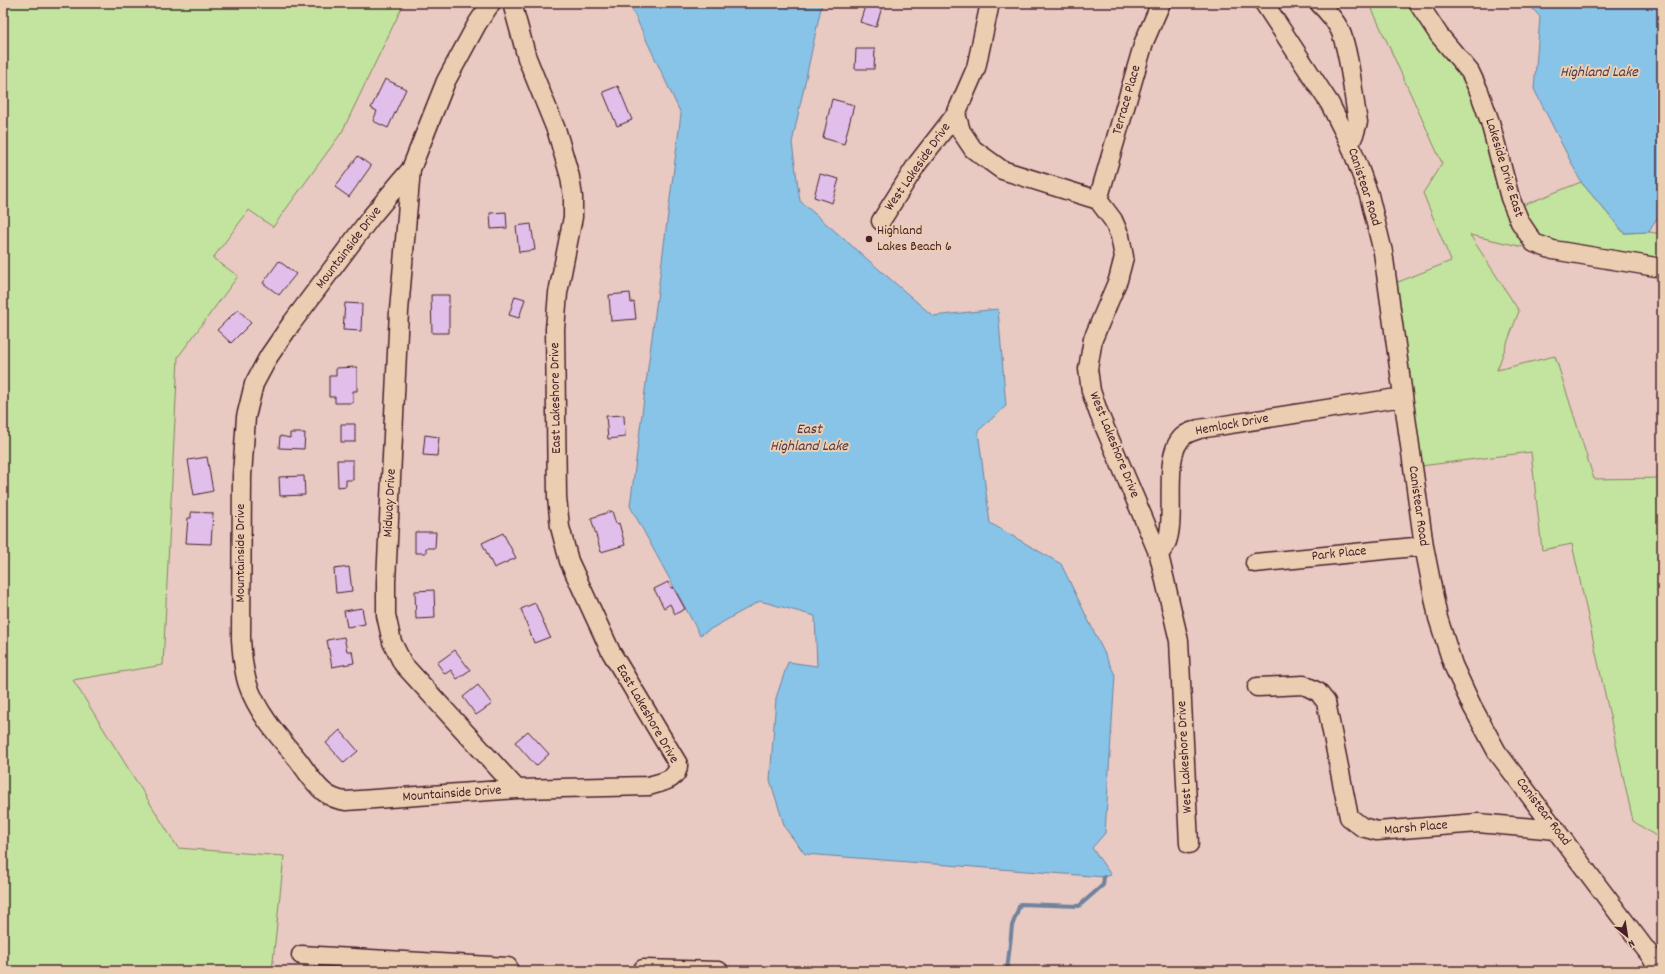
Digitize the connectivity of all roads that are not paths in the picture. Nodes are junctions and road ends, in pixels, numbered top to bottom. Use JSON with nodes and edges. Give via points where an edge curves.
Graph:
{"nodes":[{"id":1,"x":491,"y":3,"type":"edge"},
{"id":2,"x":512,"y":3,"type":"edge"},
{"id":3,"x":990,"y":3,"type":"edge"},
{"id":4,"x":1161,"y":3,"type":"edge"},
{"id":5,"x":1264,"y":3,"type":"edge"},
{"id":6,"x":1319,"y":3,"type":"edge"},
{"id":7,"x":1418,"y":3,"type":"edge"},
{"id":8,"x":956,"y":114,"type":"junction"},
{"id":9,"x":1350,"y":144,"type":"junction"},
{"id":10,"x":411,"y":170,"type":"junction"},
{"id":11,"x":1098,"y":200,"type":"junction"},
{"id":12,"x":881,"y":221,"type":"dead end"},
{"id":13,"x":1662,"y":268,"type":"edge"},
{"id":14,"x":1662,"y":272,"type":"edge"},
{"id":15,"x":1403,"y":397,"type":"junction"},
{"id":16,"x":1424,"y":546,"type":"junction"},
{"id":17,"x":1159,"y":554,"type":"junction"},
{"id":18,"x":1255,"y":563,"type":"dead end"},
{"id":19,"x":1256,"y":687,"type":"dead end"},
{"id":20,"x":675,"y":775,"type":"joint"},
{"id":21,"x":517,"y":789,"type":"junction"},
{"id":22,"x":1557,"y":830,"type":"junction"},
{"id":23,"x":1189,"y":844,"type":"dead end"},
{"id":24,"x":301,"y":955,"type":"dead end"},
{"id":25,"x":454,"y":967,"type":"edge"},
{"id":26,"x":508,"y":967,"type":"dead end"},
{"id":27,"x":643,"y":969,"type":"dead end"},
{"id":28,"x":719,"y":971,"type":"edge"},
{"id":29,"x":1662,"y":971,"type":"edge"}],
"edges":[{"from":1,"to":10,"type":"street","name":"Mountainside Drive","via":[[446,81]]},
{"from":2,"to":20,"type":"street","name":"East Lakeshore Drive","via":[[527,58],[557,132],[573,196],[573,218],[558,293],[555,328],[557,498],[560,527],[579,586],[611,652],[678,764]]},
{"from":3,"to":8,"type":"street","via":[[976,68]]},
{"from":4,"to":11,"type":"street","name":"Terrace Place","via":[[1144,42]]},
{"from":5,"to":9,"type":"street","name":"Canistear Road","via":[[1330,104]]},
{"from":6,"to":9,"type":"street","via":[[1340,30],[1346,52],[1358,122]]},
{"from":7,"to":13,"type":"street","name":"Lakeside Drive East","via":[[1439,36],[1470,72],[1490,122],[1510,198],[1520,222],[1534,243],[1553,250]]},
{"from":8,"to":11,"type":"street","via":[[961,131],[974,149],[1002,170]]},
{"from":8,"to":12,"type":"street","name":"West Lakeside Drive","via":[[917,164]]},
{"from":9,"to":15,"type":"street","name":"Canistear Road","via":[[1369,195],[1383,252]]},
{"from":10,"to":21,"type":"street","name":"Midway Drive","via":[[399,311],[386,615],[392,642],[403,664]]},
{"from":10,"to":21,"type":"street","name":"Mountainside Drive","via":[[371,217],[292,324],[269,356],[254,384],[246,418],[242,476],[243,663],[256,704],[268,723],[324,793],[335,799],[346,801]]},
{"from":11,"to":17,"type":"street","name":"West Lakeshore Drive","via":[[1113,220],[1120,236],[1124,257],[1118,280],[1093,339],[1088,369],[1091,391]]},
{"from":13,"to":14,"type":"street"},
{"from":15,"to":16,"type":"street","name":"Canistear Road"},
{"from":15,"to":17,"type":"street","name":"Hemlock Drive","via":[[1199,429],[1185,435],[1177,444],[1172,459],[1169,527],[1166,544]]},
{"from":16,"to":18,"type":"street","name":"Park Place"},
{"from":16,"to":22,"type":"street","name":"Canistear Road","via":[[1438,618],[1453,665],[1472,706],[1497,752]]},
{"from":17,"to":23,"type":"street","name":"West Lakeshore Drive","via":[[1179,642]]},
{"from":19,"to":22,"type":"street","name":"Marsh Place","via":[[1304,685],[1318,692],[1326,702],[1349,816],[1362,827],[1377,831],[1478,823]]},
{"from":20,"to":21,"type":"street","name":"Mountainside Drive","via":[[666,781],[649,786]]},
{"from":22,"to":29,"type":"street","name":"Canistear Road"},
{"from":24,"to":25,"type":"street"},
{"from":25,"to":26,"type":"street"},
{"from":27,"to":28,"type":"street"}]}
